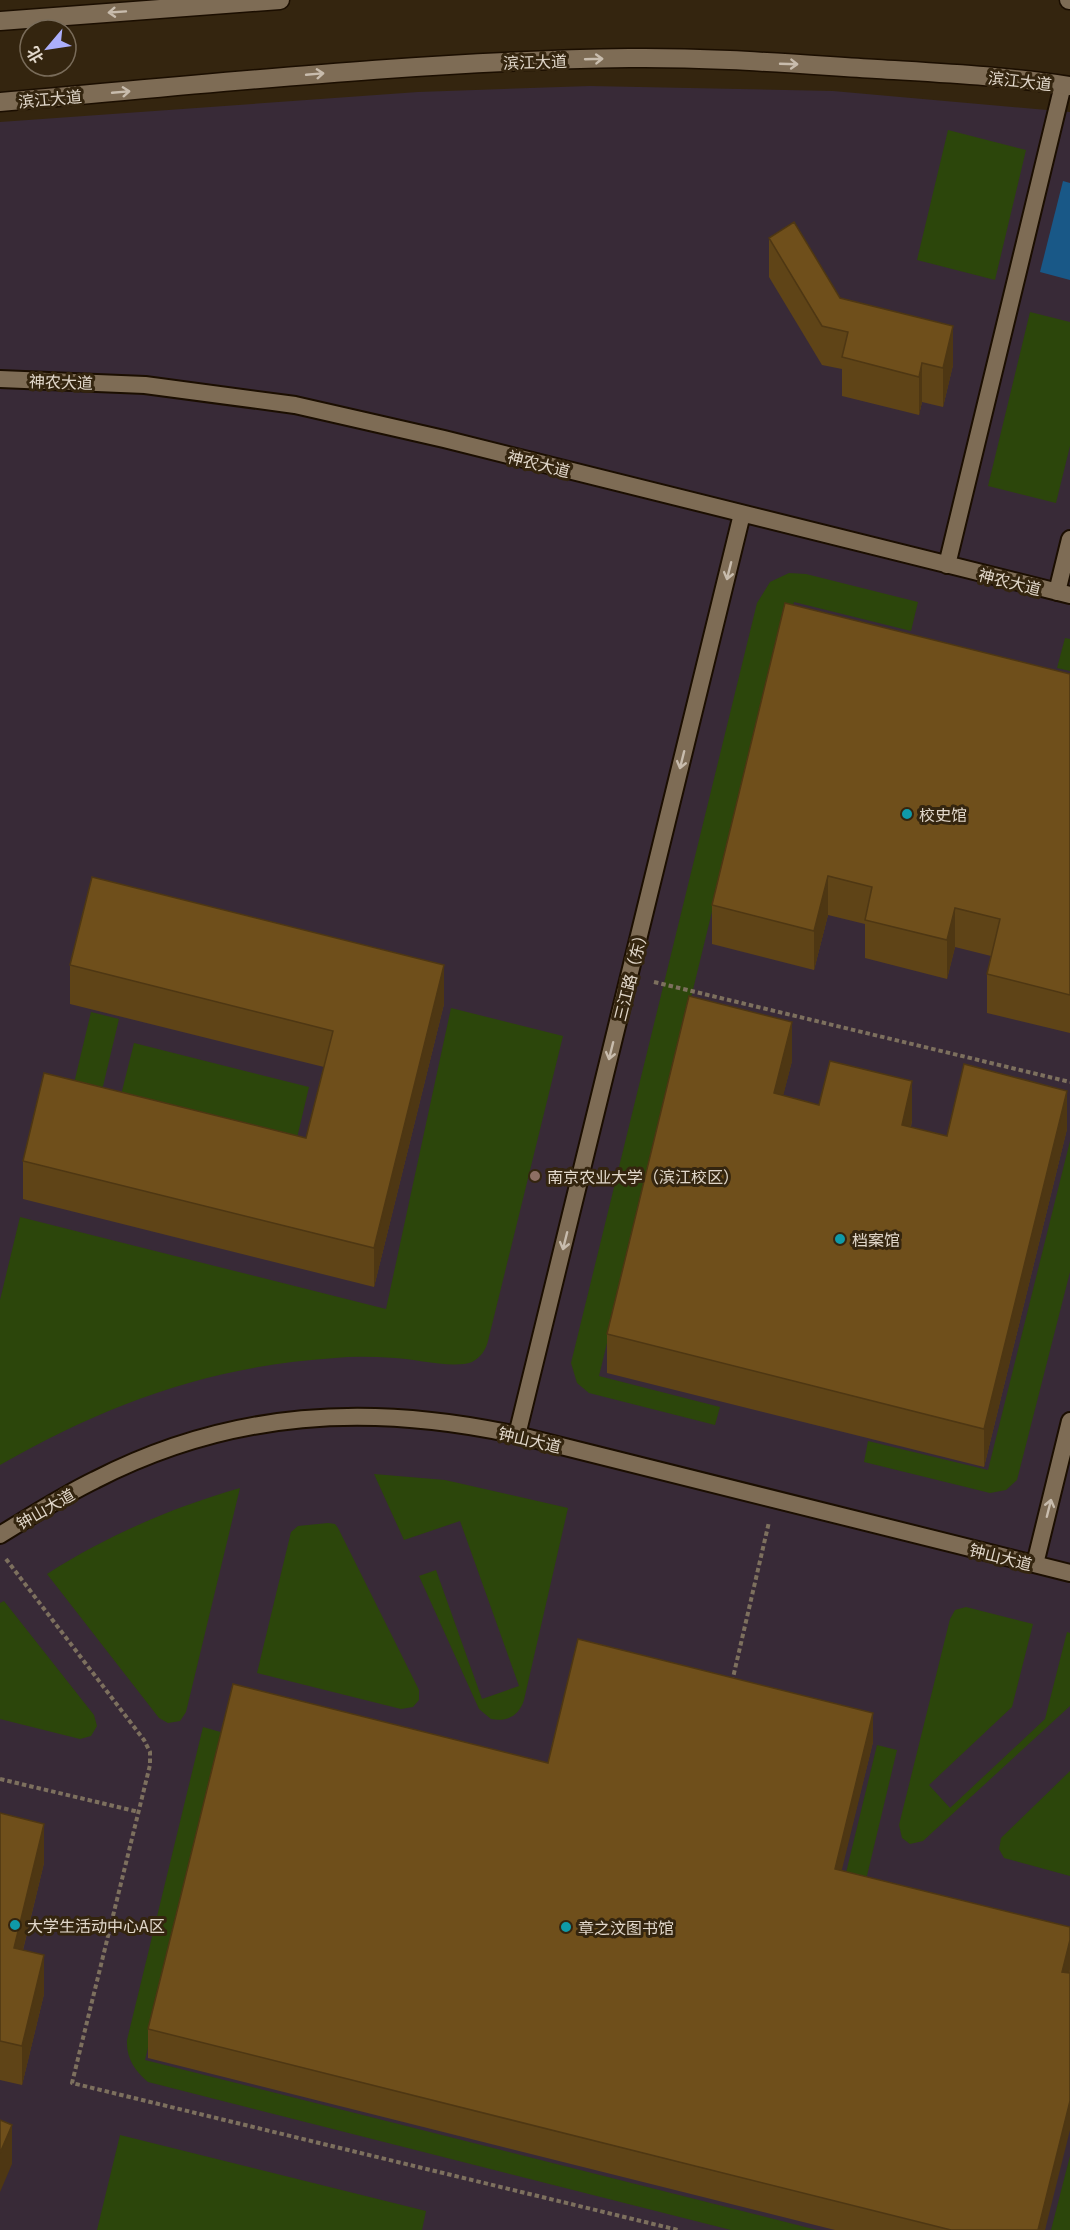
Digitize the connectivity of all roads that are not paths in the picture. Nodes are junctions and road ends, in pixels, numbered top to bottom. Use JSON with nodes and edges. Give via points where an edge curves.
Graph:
{"nodes":[{"id":1,"x":280,"y":0,"type":"edge"},
{"id":2,"x":0,"y":21,"type":"edge"},
{"id":3,"x":1066,"y":85,"type":"edge"},
{"id":4,"x":0,"y":102,"type":"edge"},
{"id":5,"x":0,"y":380,"type":"edge"},
{"id":6,"x":742,"y":514,"type":"junction"},
{"id":7,"x":1070,"y":539,"type":"edge"},
{"id":8,"x":947,"y":565,"type":"junction"},
{"id":9,"x":1063,"y":594,"type":"edge"},
{"id":10,"x":1070,"y":1421,"type":"edge"},
{"id":11,"x":517,"y":1435,"type":"junction"},
{"id":12,"x":0,"y":1534,"type":"edge"},
{"id":13,"x":1035,"y":1564,"type":"junction"},
{"id":14,"x":1070,"y":1573,"type":"edge"}],
"edges":[{"from":1,"to":2,"type":"main road","one_way":true},
{"from":4,"to":3,"type":"main road","name":"滨江大道","one_way":true,"via":[[469,63],[632,58],[835,66]]},
{"from":3,"to":8,"type":"lane"},
{"from":5,"to":6,"type":"lane","name":"神农大道","via":[[145,385],[295,405]]},
{"from":6,"to":8,"type":"lane","name":"神农大道"},
{"from":6,"to":11,"type":"lane","name":"三江路（东）","one_way":true},
{"from":7,"to":9,"type":"lane"},
{"from":8,"to":9,"type":"lane","name":"神农大道"},
{"from":13,"to":10,"type":"lane","one_way":true},
{"from":11,"to":12,"type":"lane","name":"钟山大道","via":[[417,1418],[370,1415],[276,1422],[229,1431],[139,1460],[96,1479]]},
{"from":11,"to":13,"type":"lane","name":"钟山大道"},
{"from":13,"to":14,"type":"lane","name":"钟山大道"}]}
